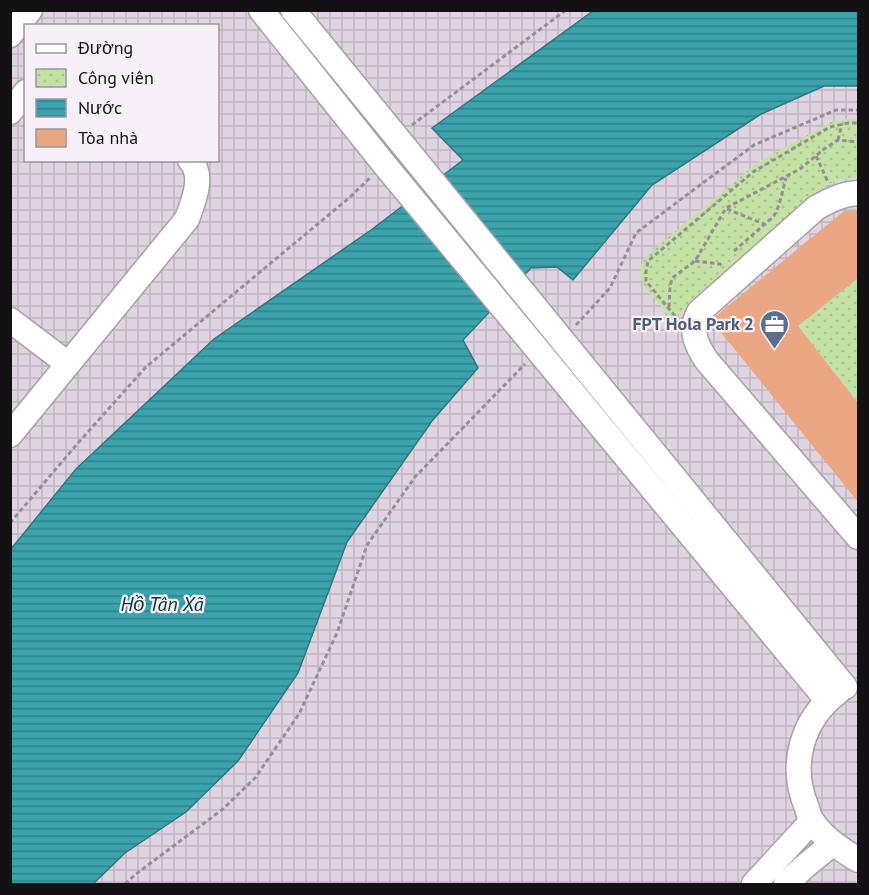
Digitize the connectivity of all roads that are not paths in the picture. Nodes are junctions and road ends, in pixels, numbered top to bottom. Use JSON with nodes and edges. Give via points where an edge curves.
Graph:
{"nodes":[{"id":1,"x":30,"y":10,"type":"edge"},
{"id":2,"x":261,"y":10,"type":"edge"},
{"id":3,"x":292,"y":10,"type":"edge"},
{"id":4,"x":10,"y":34,"type":"edge"},
{"id":5,"x":24,"y":94,"type":"edge"},
{"id":6,"x":10,"y":112,"type":"edge"},
{"id":7,"x":192,"y":162,"type":"edge"},
{"id":8,"x":847,"y":195,"type":"edge"},
{"id":9,"x":516,"y":303,"type":"junction"},
{"id":10,"x":10,"y":320,"type":"edge"},
{"id":11,"x":68,"y":364,"type":"junction"},
{"id":12,"x":10,"y":435,"type":"edge"},
{"id":13,"x":858,"y":536,"type":"edge"},
{"id":14,"x":843,"y":689,"type":"edge"},
{"id":15,"x":812,"y":821,"type":"junction"},
{"id":16,"x":832,"y":844,"type":"junction"},
{"id":17,"x":858,"y":860,"type":"edge"},
{"id":18,"x":754,"y":885,"type":"edge"},
{"id":19,"x":786,"y":885,"type":"edge"}],
"edges":[{"from":1,"to":4,"type":"street"},
{"from":2,"to":9,"type":"street","via":[[401,184]]},
{"from":3,"to":9,"type":"street","via":[[422,168]]},
{"from":5,"to":6,"type":"street"},
{"from":7,"to":11,"type":"street","via":[[197,179],[187,219]]},
{"from":8,"to":13,"type":"street","via":[[816,208],[699,312],[694,321],[698,348],[707,361]]},
{"from":9,"to":14,"type":"street","via":[[560,339]]},
{"from":9,"to":14,"type":"street","via":[[538,350]]},
{"from":10,"to":11,"type":"street"},
{"from":11,"to":12,"type":"street"},
{"from":14,"to":15,"type":"street","via":[[821,706],[805,732],[798,762],[800,793]]},
{"from":15,"to":16,"type":"street"},
{"from":15,"to":18,"type":"street"},
{"from":16,"to":17,"type":"street"},
{"from":16,"to":19,"type":"street"}]}
